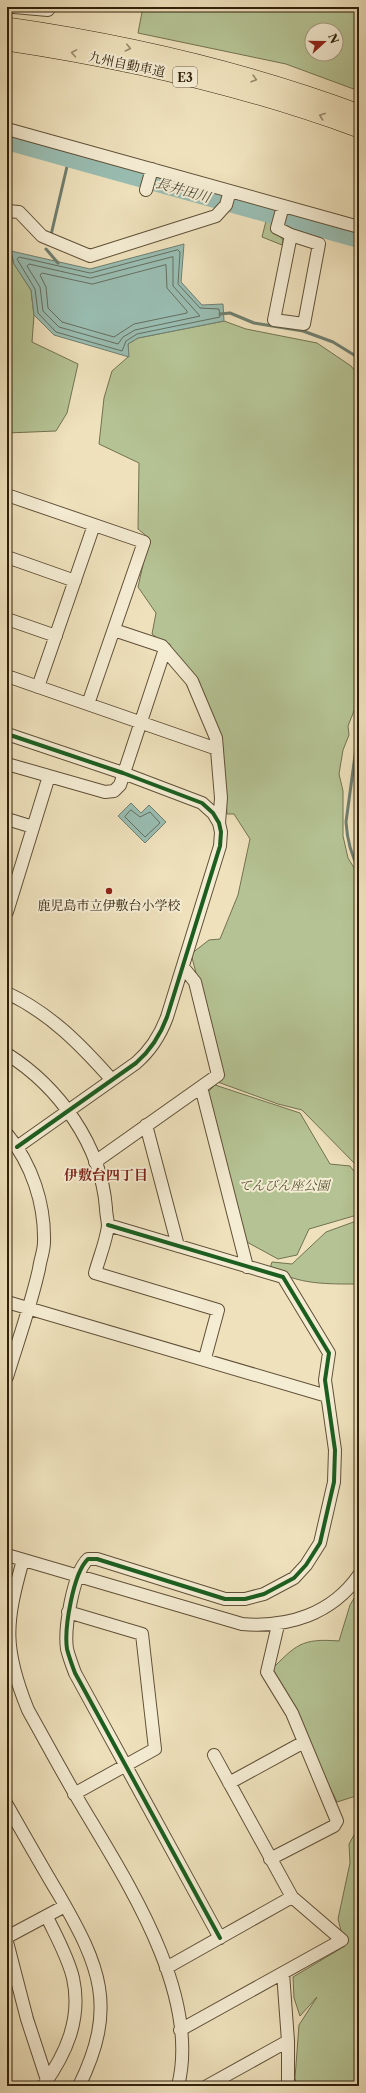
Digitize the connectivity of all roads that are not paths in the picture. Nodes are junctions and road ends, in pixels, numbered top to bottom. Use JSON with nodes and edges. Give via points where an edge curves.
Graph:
{"nodes":[{"id":1,"x":14,"y":7,"type":"edge"},
{"id":2,"x":48,"y":10,"type":"dead end"},
{"id":3,"x":7,"y":26,"type":"edge"},
{"id":4,"x":7,"y":42,"type":"edge"},
{"id":5,"x":359,"y":113,"type":"edge"},
{"id":6,"x":7,"y":129,"type":"edge"},
{"id":7,"x":359,"y":129,"type":"edge"},
{"id":8,"x":152,"y":169,"type":"junction"},
{"id":9,"x":146,"y":190,"type":"dead end"},
{"id":10,"x":228,"y":198,"type":"junction"},
{"id":11,"x":7,"y":211,"type":"edge"},
{"id":12,"x":281,"y":212,"type":"junction"},
{"id":13,"x":359,"y":227,"type":"edge"},
{"id":14,"x":291,"y":235,"type":"junction"},
{"id":15,"x":7,"y":495,"type":"edge"},
{"id":16,"x":94,"y":525,"type":"junction"},
{"id":17,"x":7,"y":557,"type":"edge"},
{"id":18,"x":75,"y":581,"type":"junction"},
{"id":19,"x":7,"y":619,"type":"edge"},
{"id":20,"x":114,"y":630,"type":"junction"},
{"id":21,"x":56,"y":636,"type":"junction"},
{"id":22,"x":165,"y":649,"type":"junction"},
{"id":23,"x":7,"y":676,"type":"edge"},
{"id":24,"x":38,"y":687,"type":"junction"},
{"id":25,"x":88,"y":704,"type":"junction"},
{"id":26,"x":142,"y":722,"type":"junction"},
{"id":27,"x":7,"y":734,"type":"edge"},
{"id":28,"x":217,"y":749,"type":"junction"},
{"id":29,"x":7,"y":764,"type":"edge"},
{"id":30,"x":123,"y":774,"type":"junction"},
{"id":31,"x":49,"y":776,"type":"junction"},
{"id":32,"x":7,"y":819,"type":"edge"},
{"id":33,"x":219,"y":823,"type":"junction"},
{"id":34,"x":33,"y":827,"type":"junction"},
{"id":35,"x":12,"y":877,"type":"edge"},
{"id":36,"x":7,"y":912,"type":"edge"},
{"id":37,"x":183,"y":967,"type":"junction"},
{"id":38,"x":7,"y":993,"type":"edge"},
{"id":39,"x":7,"y":1054,"type":"edge"},
{"id":40,"x":112,"y":1080,"type":"junction"},
{"id":41,"x":201,"y":1087,"type":"junction"},
{"id":42,"x":68,"y":1111,"type":"junction"},
{"id":43,"x":146,"y":1125,"type":"junction"},
{"id":44,"x":7,"y":1134,"type":"edge"},
{"id":45,"x":17,"y":1147,"type":"junction"},
{"id":46,"x":95,"y":1162,"type":"junction"},
{"id":47,"x":108,"y":1226,"type":"junction"},
{"id":48,"x":178,"y":1246,"type":"junction"},
{"id":49,"x":247,"y":1267,"type":"junction"},
{"id":50,"x":7,"y":1302,"type":"edge"},
{"id":51,"x":28,"y":1308,"type":"junction"},
{"id":52,"x":205,"y":1358,"type":"junction"},
{"id":53,"x":7,"y":1377,"type":"edge"},
{"id":54,"x":327,"y":1396,"type":"junction"},
{"id":55,"x":7,"y":1556,"type":"edge"},
{"id":56,"x":23,"y":1560,"type":"junction"},
{"id":57,"x":359,"y":1575,"type":"edge"},
{"id":58,"x":78,"y":1577,"type":"junction"},
{"id":59,"x":68,"y":1612,"type":"junction"},
{"id":60,"x":278,"y":1625,"type":"junction"},
{"id":61,"x":304,"y":1742,"type":"junction"},
{"id":62,"x":214,"y":1755,"type":"dead end"},
{"id":63,"x":127,"y":1765,"type":"junction"},
{"id":64,"x":229,"y":1782,"type":"junction"},
{"id":65,"x":74,"y":1794,"type":"junction"},
{"id":66,"x":7,"y":1805,"type":"edge"},
{"id":67,"x":270,"y":1859,"type":"junction"},
{"id":68,"x":292,"y":1897,"type":"junction"},
{"id":69,"x":65,"y":1906,"type":"junction"},
{"id":70,"x":47,"y":1917,"type":"junction"},
{"id":71,"x":7,"y":1937,"type":"edge"},
{"id":72,"x":220,"y":1938,"type":"junction"},
{"id":73,"x":7,"y":1942,"type":"edge"},
{"id":74,"x":166,"y":1968,"type":"junction"},
{"id":75,"x":283,"y":1973,"type":"junction"},
{"id":76,"x":180,"y":2030,"type":"junction"},
{"id":77,"x":288,"y":2041,"type":"junction"},
{"id":78,"x":45,"y":2083,"type":"edge"},
{"id":79,"x":79,"y":2086,"type":"edge"},
{"id":80,"x":178,"y":2086,"type":"edge"},
{"id":81,"x":207,"y":2086,"type":"edge"},
{"id":82,"x":288,"y":2086,"type":"edge"}],
"edges":[{"from":1,"to":2,"type":"street"},
{"from":3,"to":5,"type":"highway","name":"九州自動車道","number":"E3","one_way":true,"via":[[187,61],[319,98]]},
{"from":7,"to":4,"type":"highway","name":"九州自動車道","number":"E3","one_way":true,"via":[[247,92],[183,76],[108,59]]},
{"from":6,"to":8,"type":"street"},
{"from":8,"to":9,"type":"street"},
{"from":8,"to":10,"type":"street"},
{"from":10,"to":11,"type":"street","via":[[216,216],[90,256],[42,236],[19,212]]},
{"from":10,"to":12,"type":"street"},
{"from":12,"to":13,"type":"street"},
{"from":12,"to":14,"type":"street","via":[[277,228]]},
{"from":14,"to":14,"type":"street","via":[[274,320],[304,324],[319,244]]},
{"from":15,"to":16,"type":"street"},
{"from":16,"to":18,"type":"street"},
{"from":16,"to":20,"type":"street","via":[[144,542]]},
{"from":17,"to":18,"type":"street"},
{"from":18,"to":21,"type":"street"},
{"from":19,"to":21,"type":"street"},
{"from":20,"to":22,"type":"street"},
{"from":20,"to":25,"type":"street"},
{"from":21,"to":24,"type":"street"},
{"from":22,"to":26,"type":"street"},
{"from":22,"to":28,"type":"street","via":[[192,681],[216,738]]},
{"from":23,"to":24,"type":"street"},
{"from":24,"to":25,"type":"street"},
{"from":25,"to":26,"type":"street"},
{"from":26,"to":28,"type":"street"},
{"from":26,"to":30,"type":"street"},
{"from":27,"to":30,"type":"street"},
{"from":28,"to":33,"type":"street","via":[[221,798]]},
{"from":29,"to":31,"type":"street"},
{"from":30,"to":31,"type":"street","via":[[120,785],[114,791],[105,792]]},
{"from":30,"to":33,"type":"street","via":[[202,803]]},
{"from":31,"to":34,"type":"street"},
{"from":32,"to":34,"type":"street"},
{"from":33,"to":37,"type":"street","via":[[220,846]]},
{"from":34,"to":35,"type":"street"},
{"from":35,"to":36,"type":"street"},
{"from":37,"to":40,"type":"street","via":[[161,1033],[150,1050]]},
{"from":37,"to":41,"type":"street","via":[[195,982],[218,1076]]},
{"from":38,"to":40,"type":"street","via":[[62,1028],[86,1049]]},
{"from":39,"to":42,"type":"street","via":[[43,1080]]},
{"from":40,"to":42,"type":"street"},
{"from":41,"to":43,"type":"street"},
{"from":41,"to":49,"type":"street"},
{"from":42,"to":45,"type":"street"},
{"from":42,"to":46,"type":"street"},
{"from":43,"to":46,"type":"street"},
{"from":43,"to":48,"type":"street"},
{"from":44,"to":45,"type":"street"},
{"from":45,"to":51,"type":"street","via":[[34,1181],[43,1215],[44,1243]]},
{"from":46,"to":47,"type":"street","via":[[105,1196]]},
{"from":47,"to":48,"type":"street"},
{"from":47,"to":52,"type":"street","via":[[95,1273],[218,1310]]},
{"from":48,"to":49,"type":"street"},
{"from":49,"to":54,"type":"street","via":[[283,1277],[329,1353],[325,1380]]},
{"from":50,"to":51,"type":"street"},
{"from":51,"to":52,"type":"street"},
{"from":51,"to":53,"type":"street"},
{"from":52,"to":54,"type":"street"},
{"from":54,"to":58,"type":"street","via":[[335,1450],[334,1482],[320,1542],[306,1565],[294,1578],[264,1594],[245,1599],[225,1599],[97,1559],[88,1559]]},
{"from":55,"to":56,"type":"street"},
{"from":56,"to":58,"type":"street"},
{"from":56,"to":65,"type":"street","via":[[8,1622],[10,1656],[28,1710]]},
{"from":57,"to":60,"type":"street","via":[[349,1589],[326,1606],[297,1620]]},
{"from":58,"to":59,"type":"street"},
{"from":58,"to":60,"type":"street","via":[[242,1624]]},
{"from":59,"to":63,"type":"street","via":[[66,1632],[70,1660],[75,1673]]},
{"from":59,"to":63,"type":"street","via":[[142,1634],[155,1749]]},
{"from":60,"to":61,"type":"street","via":[[267,1672],[292,1713]]},
{"from":61,"to":64,"type":"street"},
{"from":61,"to":67,"type":"street","via":[[337,1821],[334,1826]]},
{"from":62,"to":64,"type":"street"},
{"from":63,"to":65,"type":"street"},
{"from":63,"to":72,"type":"street"},
{"from":64,"to":67,"type":"street"},
{"from":65,"to":74,"type":"street","via":[[130,1888]]},
{"from":66,"to":69,"type":"street"},
{"from":67,"to":68,"type":"street"},
{"from":68,"to":72,"type":"street"},
{"from":68,"to":75,"type":"street","via":[[342,1940]]},
{"from":69,"to":70,"type":"street"},
{"from":69,"to":79,"type":"street","via":[[89,1950],[99,1985],[101,2003],[93,2052]]},
{"from":70,"to":71,"type":"street"},
{"from":70,"to":78,"type":"street","via":[[73,1979],[75,2016],[64,2054]]},
{"from":72,"to":74,"type":"street"},
{"from":73,"to":78,"type":"street"},
{"from":74,"to":76,"type":"street","via":[[172,1984]]},
{"from":75,"to":76,"type":"street"},
{"from":75,"to":77,"type":"street"},
{"from":76,"to":80,"type":"street","via":[[181,2059]]},
{"from":77,"to":81,"type":"street"},
{"from":77,"to":82,"type":"street"}]}
